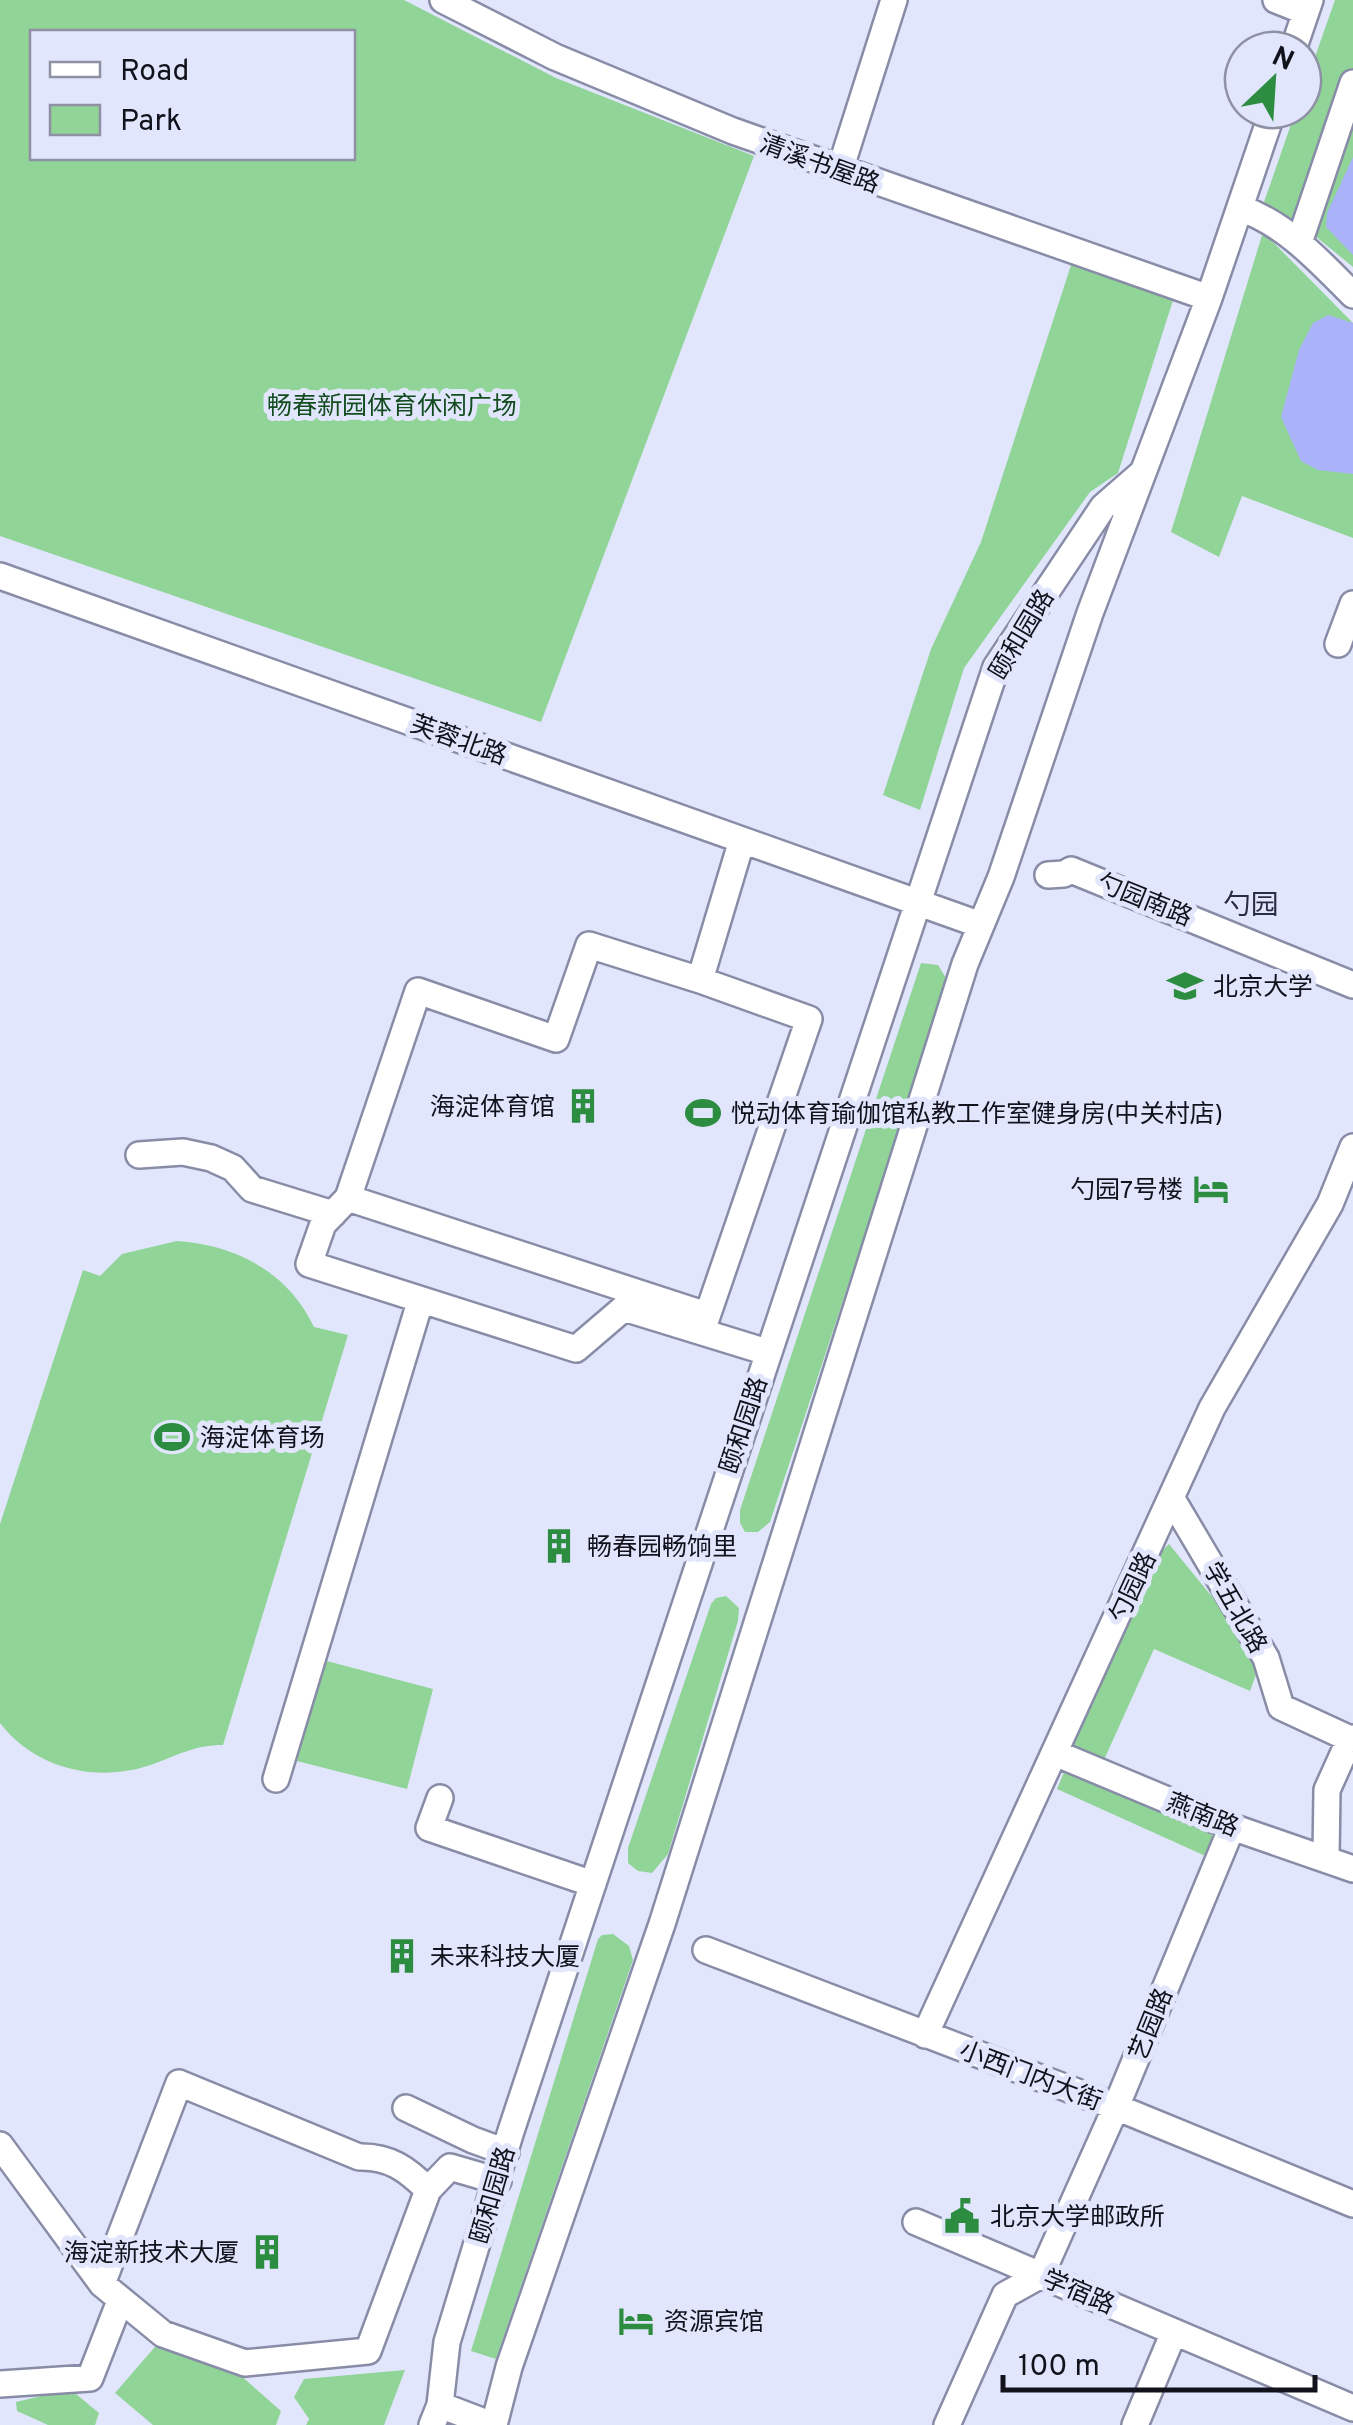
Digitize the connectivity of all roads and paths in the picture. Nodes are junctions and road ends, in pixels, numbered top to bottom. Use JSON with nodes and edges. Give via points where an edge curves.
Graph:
{"nodes":[{"id":1,"x":443,"y":0,"type":"edge"},
{"id":2,"x":894,"y":0,"type":"edge"},
{"id":3,"x":1276,"y":0,"type":"edge"},
{"id":4,"x":1308,"y":6,"type":"edge"},
{"id":5,"x":1300,"y":30,"type":"edge"},
{"id":6,"x":1353,"y":83,"type":"edge"},
{"id":7,"x":1268,"y":130,"type":"edge"},
{"id":8,"x":840,"y":170,"type":"junction"},
{"id":9,"x":1250,"y":211,"type":"junction"},
{"id":10,"x":1298,"y":242,"type":"junction"},
{"id":11,"x":1353,"y":295,"type":"edge"},
{"id":12,"x":1209,"y":298,"type":"junction"},
{"id":13,"x":1146,"y":470,"type":"junction"},
{"id":14,"x":0,"y":576,"type":"edge"},
{"id":15,"x":1353,"y":604,"type":"edge"},
{"id":16,"x":1338,"y":644,"type":"dead end"},
{"id":17,"x":742,"y":840,"type":"junction"},
{"id":18,"x":1048,"y":876,"type":"dead end"},
{"id":19,"x":917,"y":902,"type":"junction"},
{"id":20,"x":981,"y":925,"type":"junction"},
{"id":21,"x":700,"y":980,"type":"junction"},
{"id":22,"x":1353,"y":985,"type":"edge"},
{"id":23,"x":1353,"y":1147,"type":"edge"},
{"id":24,"x":139,"y":1155,"type":"dead end"},
{"id":25,"x":340,"y":1206,"type":"junction"},
{"id":26,"x":1342,"y":1208,"type":"edge"},
{"id":27,"x":420,"y":1302,"type":"junction"},
{"id":28,"x":705,"y":1323,"type":"junction"},
{"id":29,"x":767,"y":1352,"type":"junction"},
{"id":30,"x":1172,"y":1499,"type":"junction"},
{"id":31,"x":1351,"y":1738,"type":"edge"},
{"id":32,"x":1055,"y":1753,"type":"junction"},
{"id":33,"x":276,"y":1779,"type":"dead end"},
{"id":34,"x":440,"y":1798,"type":"dead end"},
{"id":35,"x":1232,"y":1827,"type":"junction"},
{"id":36,"x":1326,"y":1857,"type":"junction"},
{"id":37,"x":1353,"y":1869,"type":"edge"},
{"id":38,"x":593,"y":1884,"type":"junction"},
{"id":39,"x":706,"y":1950,"type":"dead end"},
{"id":40,"x":925,"y":2035,"type":"junction"},
{"id":41,"x":1116,"y":2107,"type":"junction"},
{"id":42,"x":406,"y":2108,"type":"dead end"},
{"id":43,"x":0,"y":2145,"type":"edge"},
{"id":44,"x":506,"y":2152,"type":"junction"},
{"id":45,"x":498,"y":2181,"type":"junction"},
{"id":46,"x":428,"y":2190,"type":"junction"},
{"id":47,"x":1353,"y":2204,"type":"edge"},
{"id":48,"x":916,"y":2222,"type":"dead end"},
{"id":49,"x":1041,"y":2275,"type":"junction"},
{"id":50,"x":111,"y":2293,"type":"junction"},
{"id":51,"x":1174,"y":2332,"type":"junction"},
{"id":52,"x":0,"y":2384,"type":"edge"},
{"id":53,"x":1350,"y":2398,"type":"edge"},
{"id":54,"x":436,"y":2415,"type":"edge"},
{"id":55,"x":493,"y":2425,"type":"edge"},
{"id":56,"x":947,"y":2425,"type":"edge"},
{"id":57,"x":1134,"y":2425,"type":"edge"}],
"edges":[{"from":1,"to":8,"type":"street","name":"清溪书屋路","via":[[555,57]]},
{"from":2,"to":8,"type":"street"},
{"from":3,"to":4,"type":"street"},
{"from":4,"to":5,"type":"street"},
{"from":6,"to":10,"type":"street"},
{"from":7,"to":9,"type":"street","name":"颐和园路"},
{"from":8,"to":12,"type":"street","name":"清溪书屋路"},
{"from":9,"to":10,"type":"street"},
{"from":9,"to":12,"type":"street","name":"颐和园路"},
{"from":10,"to":11,"type":"street"},
{"from":12,"to":13,"type":"street","name":"颐和园路"},
{"from":13,"to":19,"type":"street","name":"颐和园路","via":[[1103,507],[996,668]]},
{"from":13,"to":20,"type":"street","name":"颐和园路"},
{"from":14,"to":17,"type":"street","name":"芙蓉北路"},
{"from":15,"to":16,"type":"street"},
{"from":17,"to":19,"type":"street","name":"芙蓉北路"},
{"from":17,"to":21,"type":"street"},
{"from":18,"to":22,"type":"street","name":"勺园南路","via":[[1071,870]]},
{"from":19,"to":20,"type":"street","name":"芙蓉北路"},
{"from":19,"to":29,"type":"street","name":"颐和园路"},
{"from":20,"to":55,"type":"street","name":"颐和园路","via":[[662,1924]]},
{"from":21,"to":25,"type":"street","via":[[589,945],[556,1039],[418,991]]},
{"from":21,"to":28,"type":"street","via":[[809,1019]]},
{"from":23,"to":26,"type":"street","name":"勺园路"},
{"from":24,"to":25,"type":"street","via":[[211,1158],[233,1168],[252,1189]]},
{"from":25,"to":27,"type":"street","via":[[323,1224],[309,1264]]},
{"from":25,"to":28,"type":"street"},
{"from":26,"to":30,"type":"street","name":"勺园路","via":[[1240,1357]]},
{"from":27,"to":28,"type":"street","via":[[576,1349],[624,1308]]},
{"from":27,"to":33,"type":"street"},
{"from":28,"to":29,"type":"street"},
{"from":29,"to":38,"type":"street","name":"颐和园路"},
{"from":30,"to":31,"type":"street","name":"学五北路","via":[[1266,1658],[1281,1707]]},
{"from":30,"to":32,"type":"street","name":"勺园路"},
{"from":31,"to":36,"type":"street","via":[[1327,1790]]},
{"from":32,"to":35,"type":"street","name":"燕南路"},
{"from":32,"to":40,"type":"street","name":"勺园路"},
{"from":34,"to":38,"type":"street","via":[[429,1828]]},
{"from":35,"to":36,"type":"street","name":"燕南路"},
{"from":35,"to":41,"type":"street","name":"艺园路"},
{"from":36,"to":37,"type":"street","name":"燕南路"},
{"from":38,"to":44,"type":"street","name":"颐和园路"},
{"from":39,"to":40,"type":"street","name":"小西门内大街"},
{"from":40,"to":41,"type":"street","name":"小西门内大街"},
{"from":41,"to":47,"type":"street","name":"小西门内大街"},
{"from":41,"to":49,"type":"street","name":"艺园路"},
{"from":42,"to":44,"type":"street"},
{"from":43,"to":50,"type":"street"},
{"from":44,"to":45,"type":"street","name":"颐和园路"},
{"from":45,"to":46,"type":"street","via":[[450,2167]]},
{"from":45,"to":54,"type":"street","name":"颐和园路","via":[[447,2342]]},
{"from":46,"to":50,"type":"street","via":[[368,2352],[245,2363],[163,2334]]},
{"from":46,"to":50,"type":"street","via":[[406,2168],[378,2156],[359,2157],[178,2084]]},
{"from":48,"to":49,"type":"street","name":"学宿路"},
{"from":49,"to":51,"type":"street","name":"学宿路"},
{"from":49,"to":56,"type":"street","via":[[1005,2295]]},
{"from":50,"to":52,"type":"street","via":[[90,2378]]},
{"from":51,"to":53,"type":"street","name":"学宿路"},
{"from":51,"to":57,"type":"street"},
{"from":54,"to":55,"type":"street"}]}
